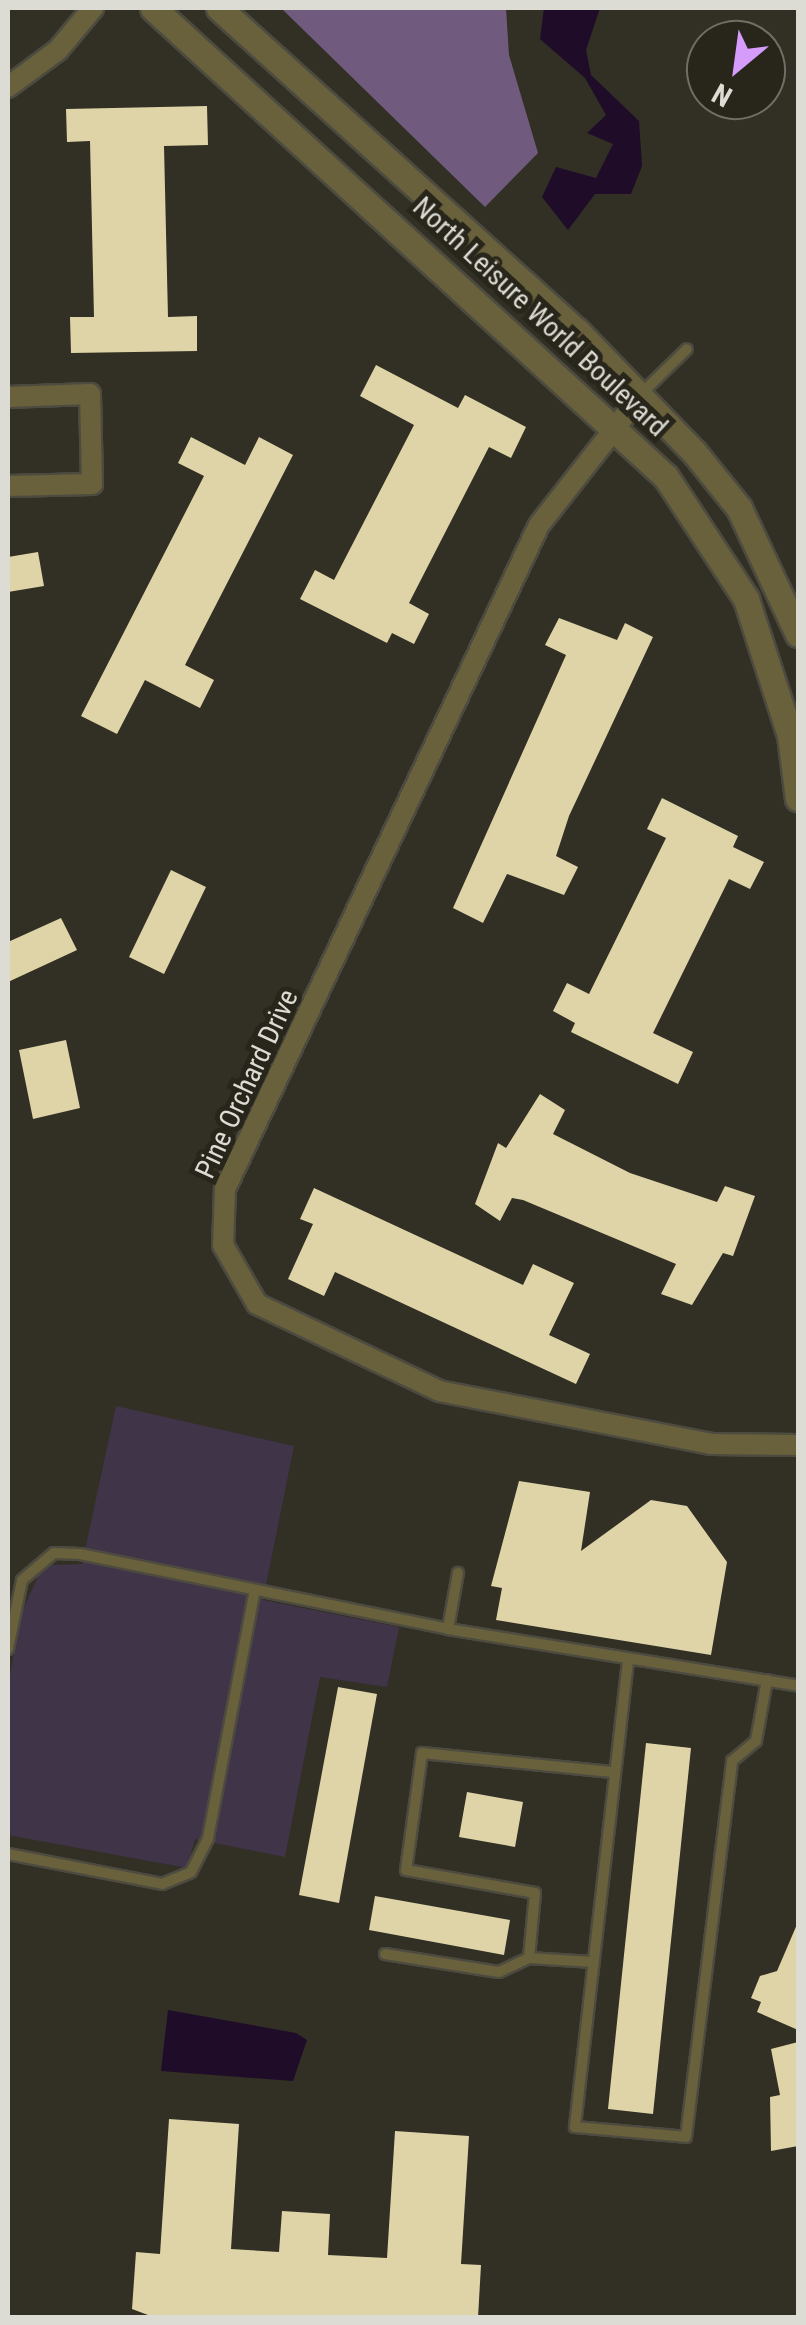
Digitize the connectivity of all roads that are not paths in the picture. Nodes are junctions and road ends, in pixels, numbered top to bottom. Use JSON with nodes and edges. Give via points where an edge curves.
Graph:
{"nodes":[{"id":1,"x":93,"y":8,"type":"edge"},
{"id":2,"x":153,"y":8,"type":"edge"},
{"id":3,"x":219,"y":8,"type":"edge"},
{"id":4,"x":8,"y":87,"type":"edge"},
{"id":5,"x":687,"y":349,"type":"dead end"},
{"id":6,"x":640,"y":395,"type":"junction"},
{"id":7,"x":8,"y":397,"type":"edge"},
{"id":8,"x":613,"y":421,"type":"junction"},
{"id":9,"x":8,"y":486,"type":"edge"},
{"id":10,"x":798,"y":634,"type":"edge"},
{"id":11,"x":798,"y":798,"type":"edge"},
{"id":12,"x":798,"y":1444,"type":"edge"},
{"id":13,"x":458,"y":1573,"type":"dead end"},
{"id":14,"x":255,"y":1590,"type":"junction"},
{"id":15,"x":448,"y":1629,"type":"junction"},
{"id":16,"x":8,"y":1649,"type":"edge"},
{"id":17,"x":628,"y":1661,"type":"junction"},
{"id":18,"x":767,"y":1680,"type":"junction"},
{"id":19,"x":798,"y":1686,"type":"edge"},
{"id":20,"x":614,"y":1772,"type":"junction"},
{"id":21,"x":8,"y":1854,"type":"edge"},
{"id":22,"x":385,"y":1954,"type":"dead end"},
{"id":23,"x":529,"y":1958,"type":"junction"},
{"id":24,"x":593,"y":1962,"type":"junction"}],
"edges":[{"from":1,"to":4,"type":"street","via":[[58,50]]},
{"from":2,"to":8,"type":"street","name":"North Leisure World Boulevard"},
{"from":3,"to":6,"type":"street","name":"North Leisure World Boulevard"},
{"from":5,"to":6,"type":"lane"},
{"from":6,"to":8,"type":"street","name":"Pine Orchard Drive"},
{"from":6,"to":10,"type":"street","name":"North Leisure World Boulevard","via":[[738,508]]},
{"from":7,"to":9,"type":"street","via":[[90,394],[92,484]]},
{"from":8,"to":11,"type":"street","name":"North Leisure World Boulevard","via":[[707,529],[746,599],[786,718]]},
{"from":8,"to":12,"type":"street","name":"Pine Orchard Drive","via":[[539,525],[244,1146],[225,1189],[224,1245],[257,1304],[439,1391],[711,1444]]},
{"from":13,"to":15,"type":"lane"},
{"from":14,"to":15,"type":"lane"},
{"from":14,"to":16,"type":"lane","via":[[54,1553],[22,1580]]},
{"from":14,"to":21,"type":"lane","via":[[208,1838],[190,1872],[162,1884]]},
{"from":15,"to":17,"type":"lane"},
{"from":17,"to":18,"type":"lane"},
{"from":17,"to":20,"type":"lane"},
{"from":18,"to":19,"type":"lane"},
{"from":18,"to":24,"type":"lane","via":[[756,1741],[732,1761],[686,2137],[575,2127]]},
{"from":20,"to":23,"type":"lane","via":[[422,1752],[406,1870],[535,1893]]},
{"from":20,"to":24,"type":"lane"},
{"from":22,"to":23,"type":"lane","via":[[498,1972]]},
{"from":23,"to":24,"type":"lane"}]}
